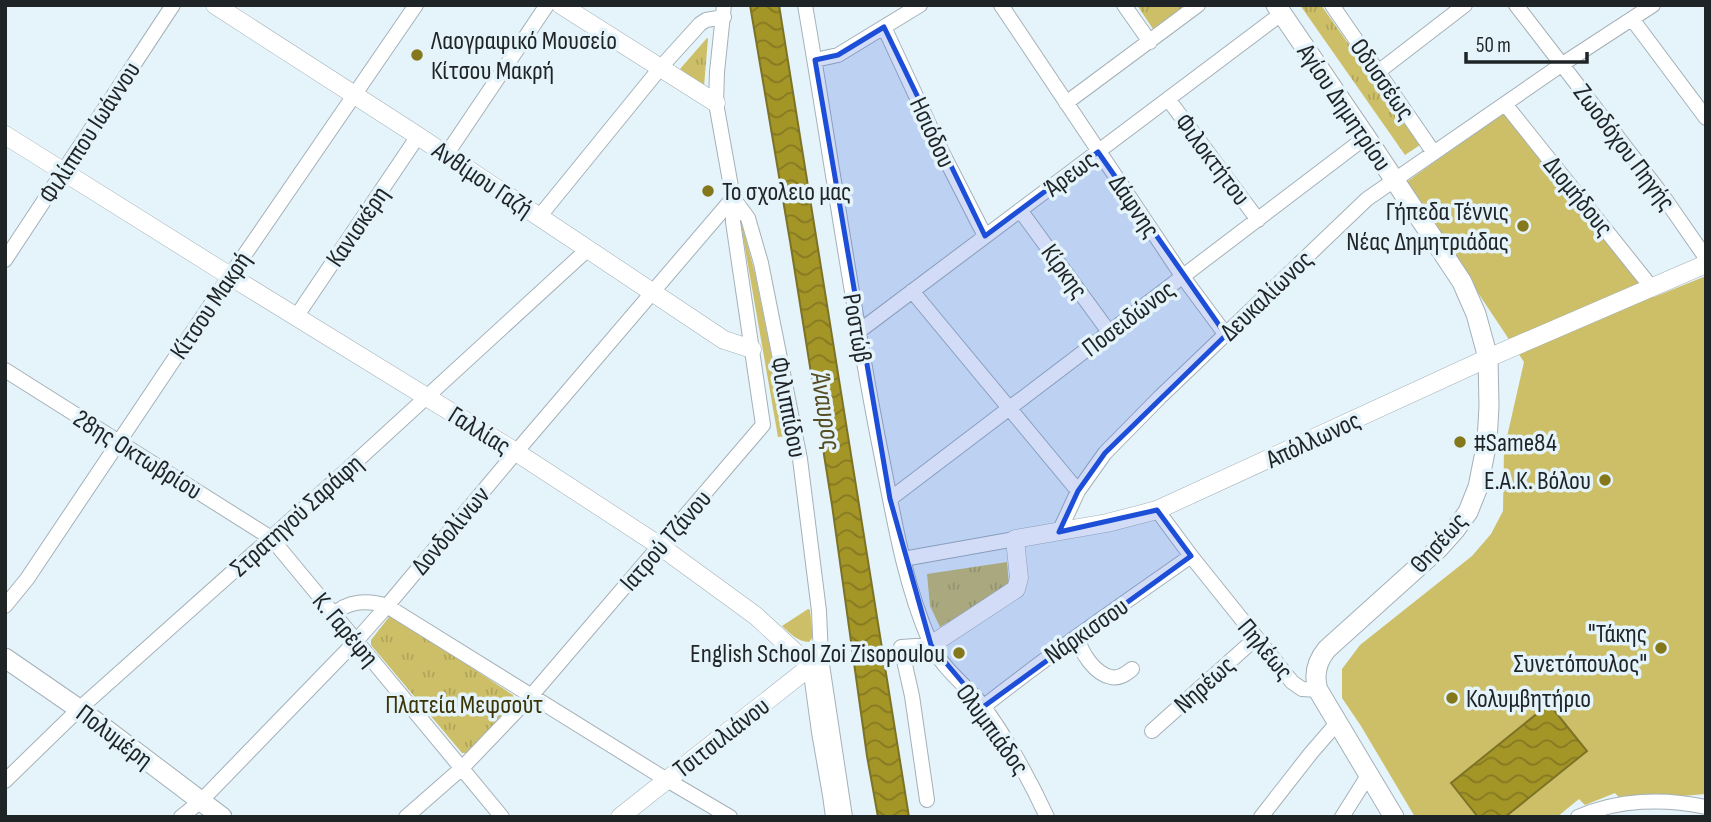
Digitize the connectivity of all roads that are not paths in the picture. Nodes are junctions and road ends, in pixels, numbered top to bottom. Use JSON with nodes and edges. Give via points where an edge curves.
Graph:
{"nodes":[{"id":1,"x":173,"y":5,"type":"edge"},
{"id":2,"x":215,"y":5,"type":"edge"},
{"id":3,"x":416,"y":5,"type":"edge"},
{"id":4,"x":547,"y":5,"type":"edge"},
{"id":5,"x":561,"y":5,"type":"edge"},
{"id":6,"x":805,"y":5,"type":"edge"},
{"id":7,"x":920,"y":5,"type":"edge"},
{"id":8,"x":1001,"y":5,"type":"edge"},
{"id":9,"x":1124,"y":5,"type":"edge"},
{"id":10,"x":1198,"y":5,"type":"edge"},
{"id":11,"x":1332,"y":5,"type":"edge"},
{"id":12,"x":1465,"y":5,"type":"edge"},
{"id":13,"x":1516,"y":5,"type":"edge"},
{"id":14,"x":1653,"y":5,"type":"edge"},
{"id":15,"x":1278,"y":10,"type":"edge"},
{"id":16,"x":724,"y":11,"type":"edge"},
{"id":17,"x":1632,"y":19,"type":"junction"},
{"id":18,"x":884,"y":27,"type":"junction"},
{"id":19,"x":1150,"y":42,"type":"junction"},
{"id":20,"x":815,"y":60,"type":"junction"},
{"id":21,"x":1562,"y":65,"type":"junction"},
{"id":22,"x":661,"y":67,"type":"junction"},
{"id":23,"x":1378,"y":72,"type":"junction"},
{"id":24,"x":354,"y":95,"type":"junction"},
{"id":25,"x":1168,"y":99,"type":"junction"},
{"id":26,"x":716,"y":103,"type":"junction"},
{"id":27,"x":1066,"y":103,"type":"junction"},
{"id":28,"x":1505,"y":104,"type":"junction"},
{"id":29,"x":1706,"y":118,"type":"edge"},
{"id":30,"x":5,"y":135,"type":"edge"},
{"id":31,"x":418,"y":136,"type":"junction"},
{"id":32,"x":1366,"y":137,"type":"junction"},
{"id":33,"x":1098,"y":152,"type":"junction"},
{"id":34,"x":1434,"y":153,"type":"junction"},
{"id":35,"x":446,"y":155,"type":"junction"},
{"id":36,"x":63,"y":172,"type":"junction"},
{"id":37,"x":1395,"y":180,"type":"junction"},
{"id":38,"x":733,"y":198,"type":"junction"},
{"id":39,"x":1020,"y":210,"type":"junction"},
{"id":40,"x":539,"y":216,"type":"junction"},
{"id":41,"x":1258,"y":220,"type":"junction"},
{"id":42,"x":985,"y":236,"type":"junction"},
{"id":43,"x":588,"y":249,"type":"junction"},
{"id":44,"x":1706,"y":258,"type":"edge"},
{"id":45,"x":5,"y":260,"type":"edge"},
{"id":46,"x":1706,"y":264,"type":"edge"},
{"id":47,"x":230,"y":276,"type":"junction"},
{"id":48,"x":1183,"y":277,"type":"junction"},
{"id":49,"x":1652,"y":288,"type":"junction"},
{"id":50,"x":912,"y":291,"type":"junction"},
{"id":51,"x":652,"y":293,"type":"junction"},
{"id":52,"x":296,"y":317,"type":"junction"},
{"id":53,"x":858,"y":332,"type":"junction"},
{"id":54,"x":1110,"y":332,"type":"junction"},
{"id":55,"x":1226,"y":334,"type":"junction"},
{"id":56,"x":752,"y":349,"type":"junction"},
{"id":57,"x":1488,"y":358,"type":"junction"},
{"id":58,"x":5,"y":370,"type":"edge"},
{"id":59,"x":426,"y":396,"type":"junction"},
{"id":60,"x":1009,"y":409,"type":"junction"},
{"id":61,"x":119,"y":442,"type":"junction"},
{"id":62,"x":516,"y":452,"type":"junction"},
{"id":63,"x":1078,"y":491,"type":"junction"},
{"id":64,"x":890,"y":499,"type":"junction"},
{"id":65,"x":1157,"y":510,"type":"junction"},
{"id":66,"x":1059,"y":532,"type":"junction"},
{"id":67,"x":271,"y":538,"type":"junction"},
{"id":68,"x":1015,"y":539,"type":"junction"},
{"id":69,"x":660,"y":546,"type":"junction"},
{"id":70,"x":1191,"y":556,"type":"junction"},
{"id":71,"x":903,"y":559,"type":"junction"},
{"id":72,"x":5,"y":606,"type":"edge"},
{"id":73,"x":387,"y":606,"type":"junction"},
{"id":74,"x":334,"y":615,"type":"junction"},
{"id":75,"x":1078,"y":637,"type":"junction"},
{"id":76,"x":1256,"y":638,"type":"junction"},
{"id":77,"x":356,"y":641,"type":"junction"},
{"id":78,"x":931,"y":645,"type":"junction"},
{"id":79,"x":5,"y":657,"type":"edge"},
{"id":80,"x":815,"y":662,"type":"junction"},
{"id":81,"x":1132,"y":669,"type":"dead end"},
{"id":82,"x":1318,"y":690,"type":"junction"},
{"id":83,"x":531,"y":696,"type":"junction"},
{"id":84,"x":983,"y":707,"type":"junction"},
{"id":85,"x":79,"y":709,"type":"junction"},
{"id":86,"x":1338,"y":723,"type":"junction"},
{"id":87,"x":1152,"y":731,"type":"dead end"},
{"id":88,"x":462,"y":768,"type":"junction"},
{"id":89,"x":1369,"y":774,"type":"junction"},
{"id":90,"x":667,"y":780,"type":"junction"},
{"id":91,"x":5,"y":781,"type":"edge"},
{"id":92,"x":927,"y":800,"type":"dead end"},
{"id":93,"x":201,"y":801,"type":"junction"},
{"id":94,"x":1706,"y":807,"type":"edge"},
{"id":95,"x":181,"y":817,"type":"edge"},
{"id":96,"x":222,"y":817,"type":"edge"},
{"id":97,"x":406,"y":817,"type":"edge"},
{"id":98,"x":502,"y":817,"type":"edge"},
{"id":99,"x":620,"y":817,"type":"edge"},
{"id":100,"x":730,"y":817,"type":"edge"},
{"id":101,"x":833,"y":817,"type":"edge"},
{"id":102,"x":845,"y":817,"type":"edge"},
{"id":103,"x":1047,"y":817,"type":"edge"},
{"id":104,"x":1261,"y":817,"type":"edge"},
{"id":105,"x":1342,"y":817,"type":"edge"},
{"id":106,"x":1394,"y":817,"type":"edge"},
{"id":107,"x":1578,"y":817,"type":"edge"}],
"edges":[{"from":1,"to":36,"type":"street","name":"Φιλίππου Ιωάννου"},
{"from":2,"to":24,"type":"street","name":"Ανθίμου Γαζή"},
{"from":3,"to":24,"type":"street","name":"Κίτσου Μακρή"},
{"from":4,"to":35,"type":"street"},
{"from":5,"to":22,"type":"street"},
{"from":6,"to":20,"type":"street","name":"Ροστώβ"},
{"from":7,"to":18,"type":"street"},
{"from":8,"to":27,"type":"street","name":"Δάφνης"},
{"from":9,"to":19,"type":"street"},
{"from":10,"to":19,"type":"street"},
{"from":11,"to":23,"type":"street","name":"Οδυσσέως"},
{"from":12,"to":23,"type":"street"},
{"from":13,"to":21,"type":"street","name":"Ζωοδόχου Πηγής"},
{"from":14,"to":17,"type":"street","name":"Δευκαλίωνος"},
{"from":15,"to":25,"type":"street","name":"Άρεως"},
{"from":15,"to":32,"type":"main road","name":"Αγίου Δημητρίου"},
{"from":16,"to":22,"type":"street","via":[[700,24]]},
{"from":16,"to":26,"type":"street","name":"Φιλιππίδου"},
{"from":17,"to":21,"type":"street","name":"Δευκαλίωνος"},
{"from":17,"to":29,"type":"street"},
{"from":18,"to":20,"type":"street","via":[[838,55]]},
{"from":18,"to":42,"type":"street","name":"Ησιόδου"},
{"from":19,"to":27,"type":"street"},
{"from":20,"to":53,"type":"street","name":"Ροστώβ"},
{"from":21,"to":28,"type":"street","name":"Δευκαλίωνος"},
{"from":21,"to":44,"type":"street","name":"Ζωοδόχου Πηγής"},
{"from":22,"to":26,"type":"street"},
{"from":22,"to":40,"type":"street"},
{"from":23,"to":34,"type":"street","name":"Οδυσσέως"},
{"from":24,"to":31,"type":"street","name":"Ανθίμου Γαζή"},
{"from":24,"to":47,"type":"street","name":"Κίτσου Μακρή"},
{"from":25,"to":33,"type":"street","name":"Άρεως"},
{"from":25,"to":41,"type":"street","name":"Φιλοκτήτου"},
{"from":26,"to":38,"type":"street","name":"Φιλιππίδου"},
{"from":27,"to":33,"type":"street","name":"Δάφνης"},
{"from":28,"to":34,"type":"street","name":"Δευκαλίωνος"},
{"from":28,"to":49,"type":"street","name":"Διομήδους"},
{"from":30,"to":36,"type":"street","name":"Γαλλίας"},
{"from":31,"to":35,"type":"street","name":"Ανθίμου Γαζή"},
{"from":31,"to":52,"type":"street","name":"Κανισκέρη"},
{"from":32,"to":37,"type":"main road","name":"Αγίου Δημητρίου"},
{"from":32,"to":41,"type":"street","name":"Ποσειδώνος"},
{"from":33,"to":39,"type":"street","name":"Άρεως"},
{"from":33,"to":48,"type":"street","name":"Δάφνης"},
{"from":34,"to":37,"type":"street","name":"Δευκαλίωνος"},
{"from":35,"to":40,"type":"street","name":"Ανθίμου Γαζή"},
{"from":36,"to":45,"type":"street","name":"Φιλίππου Ιωάννου"},
{"from":36,"to":47,"type":"street","name":"Γαλλίας"},
{"from":37,"to":55,"type":"street","name":"Δευκαλίωνος","via":[[1360,204]]},
{"from":37,"to":57,"type":"main road","name":"Αγίου Δημητρίου","via":[[1468,293]]},
{"from":38,"to":51,"type":"street","name":"Δονδολίνων"},
{"from":38,"to":56,"type":"street","name":"Ιατρού Τζάνου"},
{"from":38,"to":80,"type":"street","name":"Φιλιππίδου","via":[[748,218],[761,262],[800,459],[819,611]]},
{"from":39,"to":42,"type":"street","name":"Άρεως"},
{"from":39,"to":54,"type":"street","name":"Κίρκης"},
{"from":40,"to":43,"type":"street","name":"Ανθίμου Γαζή"},
{"from":41,"to":48,"type":"street","name":"Ποσειδώνος"},
{"from":42,"to":50,"type":"street","name":"Άρεως"},
{"from":43,"to":51,"type":"street","name":"Ανθίμου Γαζή"},
{"from":43,"to":59,"type":"street","name":"Στρατηγού Σαράφη"},
{"from":46,"to":49,"type":"street","name":"Απόλλωνος"},
{"from":47,"to":52,"type":"street","name":"Γαλλίας"},
{"from":47,"to":61,"type":"street","name":"Κίτσου Μακρή"},
{"from":48,"to":54,"type":"street","name":"Ποσειδώνος"},
{"from":48,"to":55,"type":"street","name":"Δάφνης"},
{"from":49,"to":57,"type":"street","name":"Απόλλωνος"},
{"from":50,"to":53,"type":"street","name":"Άρεως"},
{"from":50,"to":60,"type":"street"},
{"from":51,"to":56,"type":"street","name":"Ανθίμου Γαζή","via":[[724,340]]},
{"from":51,"to":62,"type":"street","name":"Δονδολίνων"},
{"from":52,"to":59,"type":"street","name":"Γαλλίας"},
{"from":53,"to":64,"type":"street","name":"Ροστώβ"},
{"from":54,"to":60,"type":"street","name":"Ποσειδώνος"},
{"from":55,"to":63,"type":"street","name":"Δευκαλίωνος","via":[[1105,453]]},
{"from":56,"to":69,"type":"street","name":"Ιατρού Τζάνου","via":[[763,425]]},
{"from":57,"to":65,"type":"street","name":"Απόλλωνος"},
{"from":57,"to":82,"type":"main road","name":"Θησέως","via":[[1487,442],[1468,512],[1430,557],[1327,649],[1315,673]]},
{"from":58,"to":61,"type":"street","name":"28ης Οκτωβρίου"},
{"from":59,"to":62,"type":"street","name":"Γαλλίας"},
{"from":59,"to":67,"type":"street","name":"Στρατηγού Σαράφη"},
{"from":60,"to":63,"type":"street"},
{"from":60,"to":64,"type":"street","name":"Ποσειδώνος"},
{"from":61,"to":67,"type":"street","name":"28ης Οκτωβρίου"},
{"from":61,"to":72,"type":"street","name":"Κίτσου Μακρή"},
{"from":62,"to":69,"type":"street","name":"Γαλλίας"},
{"from":62,"to":73,"type":"street","name":"Δονδολίνων"},
{"from":63,"to":66,"type":"street","name":"Δευκαλίωνος"},
{"from":64,"to":71,"type":"street","name":"Ροστώβ"},
{"from":65,"to":66,"type":"street","name":"Απόλλωνος"},
{"from":65,"to":70,"type":"street","name":"Πηλέως"},
{"from":66,"to":68,"type":"street","name":"Απόλλωνος"},
{"from":67,"to":74,"type":"street","name":"Κ. Γαρέφη"},
{"from":67,"to":85,"type":"street","name":"Στρατηγού Σαράφη"},
{"from":68,"to":71,"type":"street","name":"Απόλλωνος"},
{"from":68,"to":78,"type":"street","via":[[1016,589]]},
{"from":69,"to":80,"type":"street","name":"Γαλλίας"},
{"from":69,"to":83,"type":"street","name":"Ιατρού Τζάνου"},
{"from":70,"to":75,"type":"street","name":"Νάρκισσου"},
{"from":70,"to":76,"type":"street","name":"Πηλέως"},
{"from":71,"to":78,"type":"street","name":"Ροστώβ"},
{"from":73,"to":74,"type":"street","via":[[349,604]]},
{"from":73,"to":77,"type":"street","name":"Δονδολίνων"},
{"from":73,"to":83,"type":"street"},
{"from":74,"to":77,"type":"street","name":"Κ. Γαρέφη"},
{"from":75,"to":81,"type":"street","via":[[1087,657],[1103,674],[1112,678]]},
{"from":75,"to":84,"type":"street","name":"Νάρκισσου"},
{"from":76,"to":82,"type":"street","name":"Πηλέως","via":[[1292,682],[1302,689]]},
{"from":76,"to":87,"type":"street","name":"Νηρέως"},
{"from":77,"to":88,"type":"street","name":"Κ. Γαρέφη"},
{"from":77,"to":93,"type":"street","name":"Δονδολίνων"},
{"from":78,"to":84,"type":"street","name":"Ολυμπιάδος"},
{"from":78,"to":92,"type":"street","via":[[901,647]]},
{"from":79,"to":85,"type":"main road","name":"Πολυμέρη"},
{"from":80,"to":90,"type":"street","name":"Τσιτσιλιάνου"},
{"from":80,"to":101,"type":"street"},
{"from":80,"to":102,"type":"street","name":"Φιλιππίδου"},
{"from":82,"to":86,"type":"main road","name":"Πηλέως"},
{"from":83,"to":88,"type":"street","name":"Ιατρού Τζάνου"},
{"from":83,"to":90,"type":"street"},
{"from":84,"to":103,"type":"street","name":"Ολυμπιάδος","via":[[1016,754]]},
{"from":85,"to":91,"type":"street","name":"Στρατηγού Σαράφη"},
{"from":85,"to":93,"type":"main road","name":"Πολυμέρη"},
{"from":86,"to":89,"type":"main road","name":"Πηλέως"},
{"from":86,"to":104,"type":"street"},
{"from":88,"to":97,"type":"street","name":"Ιατρού Τζάνου"},
{"from":88,"to":98,"type":"street","name":"Κ. Γαρέφη"},
{"from":89,"to":105,"type":"street"},
{"from":89,"to":106,"type":"main road","name":"Πηλέως"},
{"from":90,"to":99,"type":"street","name":"Τσιτσιλιάνου"},
{"from":90,"to":100,"type":"street"},
{"from":93,"to":95,"type":"street","name":"Δονδολίνων"},
{"from":93,"to":96,"type":"main road","name":"Πολυμέρη"},
{"from":94,"to":107,"type":"street","via":[[1635,803],[1604,807]]}]}
